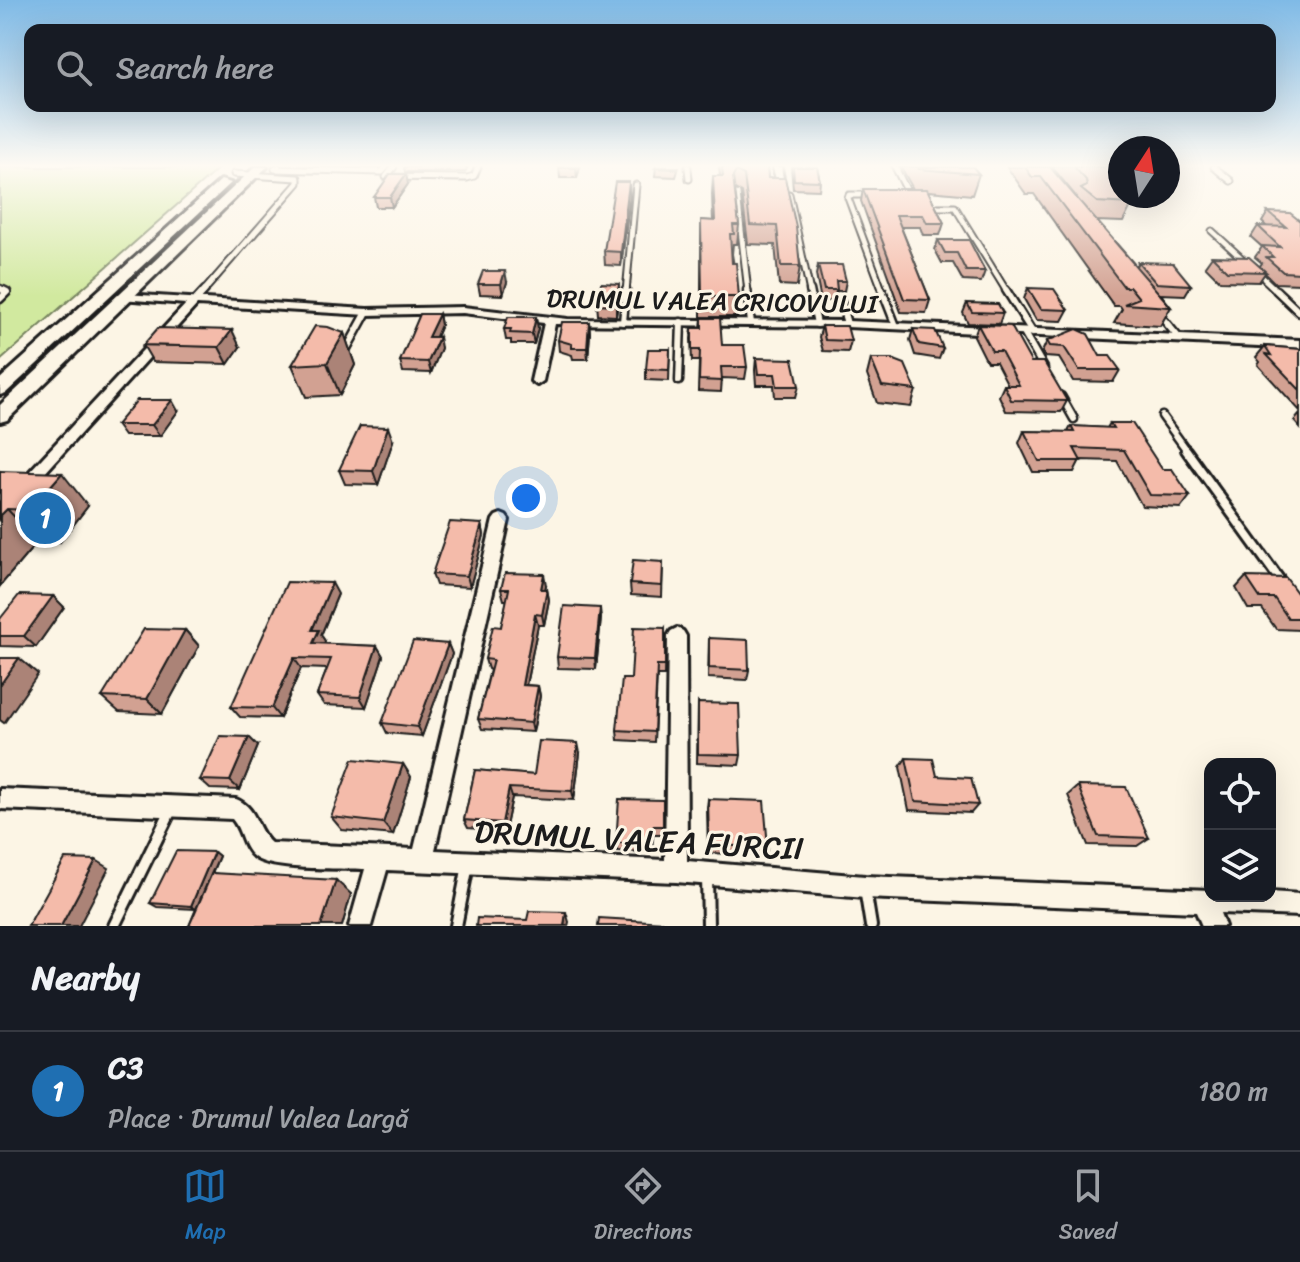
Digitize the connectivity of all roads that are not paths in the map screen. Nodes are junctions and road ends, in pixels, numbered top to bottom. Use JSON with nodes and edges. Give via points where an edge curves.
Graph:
{"nodes":[{"id":1,"x":202,"y":210,"type":"edge"},
{"id":2,"x":209,"y":210,"type":"edge"},
{"id":3,"x":271,"y":210,"type":"edge"},
{"id":4,"x":634,"y":210,"type":"edge"},
{"id":5,"x":739,"y":210,"type":"edge"},
{"id":6,"x":790,"y":210,"type":"edge"},
{"id":7,"x":853,"y":210,"type":"edge"},
{"id":8,"x":957,"y":210,"type":"edge"},
{"id":9,"x":1212,"y":231,"type":"dead end"},
{"id":10,"x":0,"y":288,"type":"edge"},
{"id":11,"x":839,"y":295,"type":"edge"},
{"id":12,"x":125,"y":297,"type":"junction"},
{"id":13,"x":0,"y":299,"type":"edge"},
{"id":14,"x":193,"y":303,"type":"junction"},
{"id":15,"x":1151,"y":304,"type":"edge"},
{"id":16,"x":367,"y":312,"type":"junction"},
{"id":17,"x":1300,"y":313,"type":"edge"},
{"id":18,"x":550,"y":321,"type":"junction"},
{"id":19,"x":623,"y":322,"type":"junction"},
{"id":20,"x":681,"y":322,"type":"junction"},
{"id":21,"x":751,"y":323,"type":"junction"},
{"id":22,"x":817,"y":324,"type":"junction"},
{"id":23,"x":847,"y":324,"type":"junction"},
{"id":24,"x":896,"y":326,"type":"junction"},
{"id":25,"x":1028,"y":333,"type":"junction"},
{"id":26,"x":1179,"y":338,"type":"junction"},
{"id":27,"x":1291,"y":346,"type":"edge"},
{"id":28,"x":344,"y":354,"type":"edge"},
{"id":29,"x":537,"y":381,"type":"dead end"},
{"id":30,"x":679,"y":381,"type":"dead end"},
{"id":31,"x":0,"y":389,"type":"edge"},
{"id":32,"x":0,"y":416,"type":"edge"},
{"id":33,"x":1162,"y":416,"type":"dead end"},
{"id":34,"x":1074,"y":419,"type":"dead end"},
{"id":35,"x":0,"y":513,"type":"edge"},
{"id":36,"x":501,"y":520,"type":"dead end"},
{"id":37,"x":1291,"y":594,"type":"edge"},
{"id":38,"x":677,"y":636,"type":"dead end"},
{"id":39,"x":0,"y":799,"type":"edge"},
{"id":40,"x":173,"y":806,"type":"junction"},
{"id":41,"x":379,"y":859,"type":"junction"},
{"id":42,"x":422,"y":860,"type":"junction"},
{"id":43,"x":469,"y":862,"type":"junction"},
{"id":44,"x":676,"y":871,"type":"junction"},
{"id":45,"x":707,"y":874,"type":"junction"},
{"id":46,"x":865,"y":887,"type":"junction"},
{"id":47,"x":1204,"y":903,"type":"junction"},
{"id":48,"x":1300,"y":905,"type":"edge"},
{"id":49,"x":114,"y":926,"type":"edge"},
{"id":50,"x":360,"y":926,"type":"edge"},
{"id":51,"x":456,"y":926,"type":"edge"},
{"id":52,"x":708,"y":926,"type":"edge"},
{"id":53,"x":871,"y":926,"type":"edge"},
{"id":54,"x":1214,"y":926,"type":"edge"}],
"edges":[{"from":1,"to":31,"type":"main road"},
{"from":2,"to":12,"type":"main road"},
{"from":3,"to":14,"type":"lane"},
{"from":4,"to":19,"type":"lane"},
{"from":5,"to":21,"type":"lane"},
{"from":6,"to":22,"type":"lane"},
{"from":7,"to":24,"type":"lane"},
{"from":8,"to":25,"type":"lane"},
{"from":9,"to":17,"type":"lane"},
{"from":10,"to":13,"type":"lane","via":[[7,292]]},
{"from":11,"to":23,"type":"lane"},
{"from":12,"to":14,"type":"street","name":"DRUMUL VALEA CRICOVULUI"},
{"from":12,"to":32,"type":"main road"},
{"from":14,"to":16,"type":"street","name":"DRUMUL VALEA CRICOVULUI"},
{"from":14,"to":35,"type":"street"},
{"from":15,"to":26,"type":"lane"},
{"from":16,"to":18,"type":"street","name":"DRUMUL VALEA CRICOVULUI","via":[[463,310]]},
{"from":16,"to":28,"type":"lane"},
{"from":18,"to":19,"type":"street","name":"DRUMUL VALEA CRICOVULUI"},
{"from":18,"to":29,"type":"street"},
{"from":19,"to":20,"type":"street","name":"DRUMUL VALEA CRICOVULUI"},
{"from":20,"to":21,"type":"street","name":"DRUMUL VALEA CRICOVULUI"},
{"from":20,"to":30,"type":"lane"},
{"from":21,"to":22,"type":"street","name":"DRUMUL VALEA CRICOVULUI"},
{"from":22,"to":23,"type":"street","name":"DRUMUL VALEA CRICOVULUI"},
{"from":23,"to":24,"type":"street","name":"DRUMUL VALEA CRICOVULUI"},
{"from":24,"to":25,"type":"street","name":"DRUMUL VALEA CRICOVULUI"},
{"from":25,"to":26,"type":"street","name":"DRUMUL VALEA CRICOVULUI"},
{"from":25,"to":34,"type":"lane"},
{"from":26,"to":27,"type":"street","name":"DRUMUL VALEA CRICOVULUI"},
{"from":33,"to":37,"type":"lane"},
{"from":36,"to":42,"type":"street"},
{"from":38,"to":44,"type":"street"},
{"from":39,"to":40,"type":"street","name":"DRUMUL VALEA FURCII"},
{"from":40,"to":41,"type":"street","name":"DRUMUL VALEA FURCII","via":[[239,810],[256,845],[270,854]]},
{"from":40,"to":49,"type":"lane"},
{"from":41,"to":42,"type":"street","name":"DRUMUL VALEA FURCII"},
{"from":41,"to":50,"type":"street"},
{"from":42,"to":43,"type":"street","name":"DRUMUL VALEA FURCII"},
{"from":43,"to":44,"type":"street","name":"DRUMUL VALEA FURCII"},
{"from":43,"to":51,"type":"lane"},
{"from":44,"to":45,"type":"street","name":"DRUMUL VALEA FURCII"},
{"from":45,"to":46,"type":"street","name":"DRUMUL VALEA FURCII"},
{"from":45,"to":52,"type":"lane"},
{"from":46,"to":47,"type":"street","name":"DRUMUL VALEA FURCII"},
{"from":46,"to":53,"type":"lane"},
{"from":47,"to":48,"type":"street","name":"DRUMUL VALEA FURCII"},
{"from":47,"to":54,"type":"street"}]}
